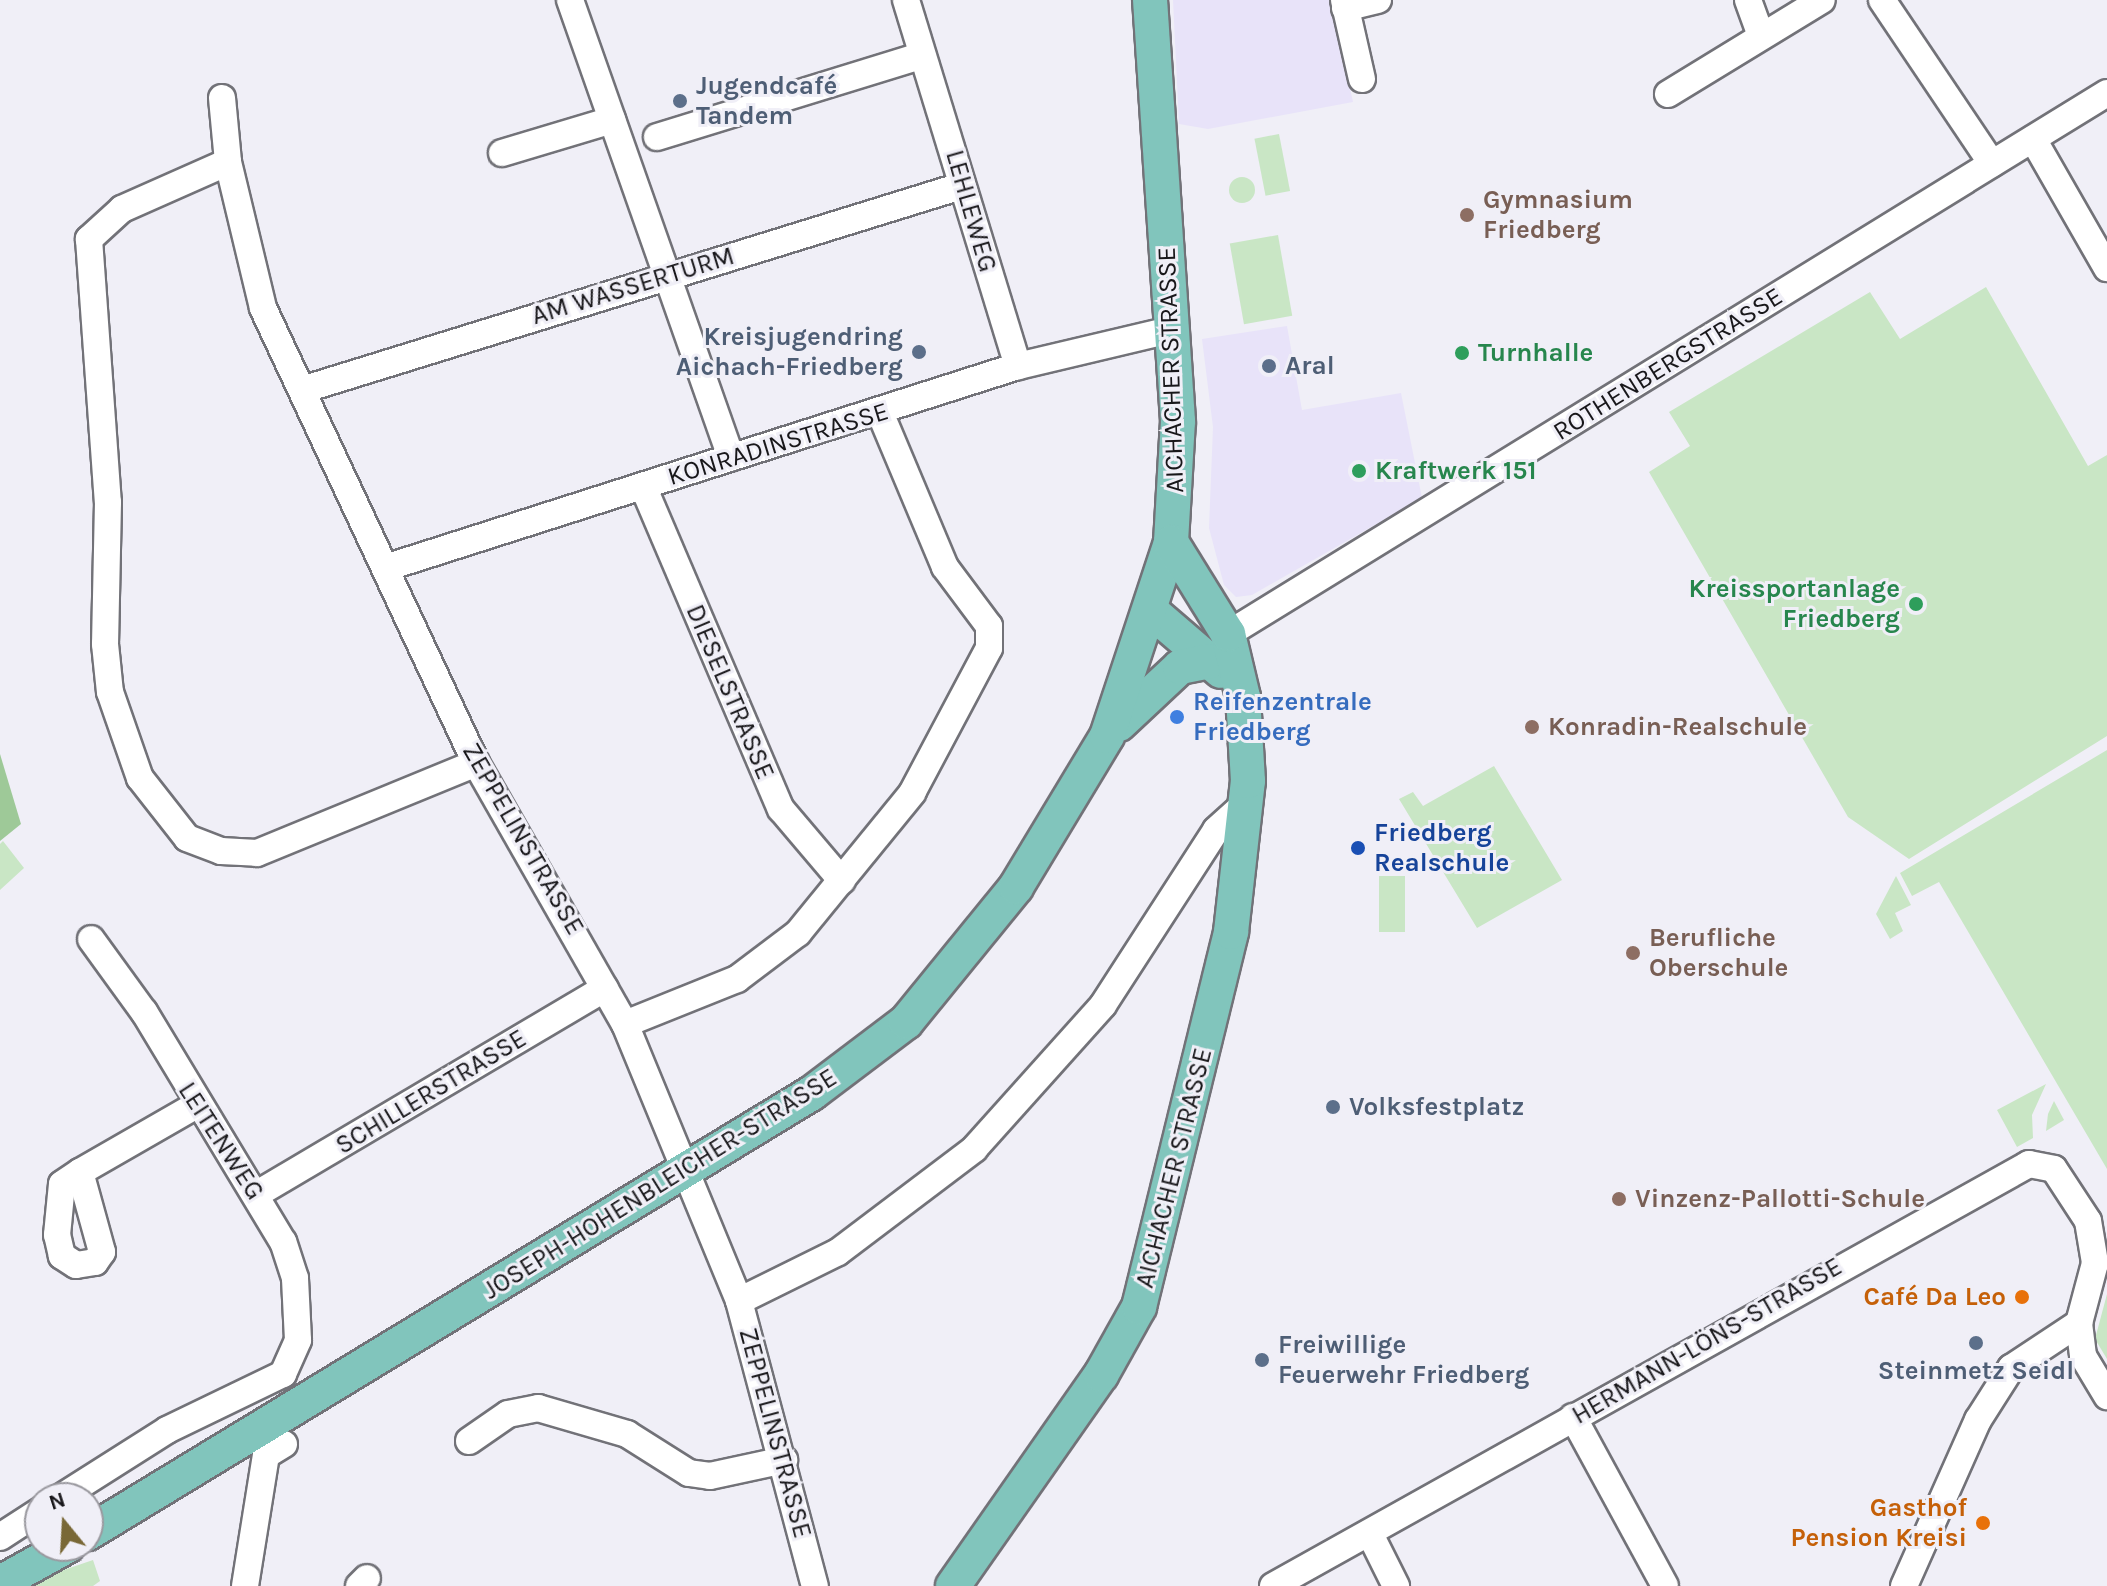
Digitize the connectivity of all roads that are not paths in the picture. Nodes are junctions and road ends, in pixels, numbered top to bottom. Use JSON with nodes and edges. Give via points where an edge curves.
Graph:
{"nodes":[{"id":1,"x":570,"y":0,"type":"edge"},
{"id":2,"x":906,"y":0,"type":"edge"},
{"id":3,"x":1150,"y":0,"type":"edge"},
{"id":4,"x":1378,"y":0,"type":"edge"},
{"id":5,"x":1748,"y":0,"type":"edge"},
{"id":6,"x":1822,"y":0,"type":"edge"},
{"id":7,"x":1882,"y":0,"type":"edge"},
{"id":8,"x":1344,"y":4,"type":"edge"},
{"id":9,"x":1761,"y":36,"type":"junction"},
{"id":10,"x":921,"y":56,"type":"junction"},
{"id":11,"x":1362,"y":79,"type":"dead end"},
{"id":12,"x":2107,"y":93,"type":"edge"},
{"id":13,"x":1668,"y":94,"type":"dead end"},
{"id":14,"x":222,"y":98,"type":"dead end"},
{"id":15,"x":612,"y":120,"type":"junction"},
{"id":16,"x":657,"y":137,"type":"dead end"},
{"id":17,"x":2033,"y":139,"type":"junction"},
{"id":18,"x":502,"y":153,"type":"dead end"},
{"id":19,"x":228,"y":162,"type":"junction"},
{"id":20,"x":1992,"y":164,"type":"junction"},
{"id":21,"x":961,"y":186,"type":"junction"},
{"id":22,"x":2107,"y":268,"type":"edge"},
{"id":23,"x":667,"y":275,"type":"junction"},
{"id":24,"x":1174,"y":329,"type":"junction"},
{"id":25,"x":1018,"y":366,"type":"junction"},
{"id":26,"x":305,"y":389,"type":"junction"},
{"id":27,"x":880,"y":412,"type":"junction"},
{"id":28,"x":731,"y":458,"type":"junction"},
{"id":29,"x":643,"y":486,"type":"junction"},
{"id":30,"x":1171,"y":542,"type":"junction"},
{"id":31,"x":385,"y":568,"type":"junction"},
{"id":32,"x":1151,"y":611,"type":"junction"},
{"id":33,"x":1219,"y":648,"type":"junction"},
{"id":34,"x":1107,"y":736,"type":"junction"},
{"id":35,"x":476,"y":763,"type":"junction"},
{"id":36,"x":1246,"y":803,"type":"junction"},
{"id":37,"x":842,"y":881,"type":"junction"},
{"id":38,"x":91,"y":939,"type":"dead end"},
{"id":39,"x":605,"y":988,"type":"junction"},
{"id":40,"x":625,"y":1024,"type":"junction"},
{"id":41,"x":195,"y":1106,"type":"junction"},
{"id":42,"x":80,"y":1172,"type":"dead end"},
{"id":43,"x":688,"y":1172,"type":"junction"},
{"id":44,"x":257,"y":1194,"type":"junction"},
{"id":45,"x":2101,"y":1265,"type":"edge"},
{"id":46,"x":739,"y":1301,"type":"junction"},
{"id":47,"x":2079,"y":1323,"type":"junction"},
{"id":48,"x":2107,"y":1396,"type":"edge"},
{"id":49,"x":1573,"y":1417,"type":"junction"},
{"id":50,"x":469,"y":1441,"type":"dead end"},
{"id":51,"x":284,"y":1444,"type":"dead end"},
{"id":52,"x":784,"y":1460,"type":"junction"},
{"id":53,"x":85,"y":1482,"type":"edge"},
{"id":54,"x":24,"y":1521,"type":"edge"},
{"id":55,"x":104,"y":1523,"type":"edge"},
{"id":56,"x":1371,"y":1536,"type":"junction"},
{"id":57,"x":0,"y":1537,"type":"edge"},
{"id":58,"x":38,"y":1562,"type":"edge"},
{"id":59,"x":0,"y":1583,"type":"edge"},
{"id":60,"x":245,"y":1586,"type":"edge"},
{"id":61,"x":815,"y":1586,"type":"edge"},
{"id":62,"x":953,"y":1586,"type":"edge"},
{"id":63,"x":1273,"y":1586,"type":"edge"},
{"id":64,"x":1396,"y":1586,"type":"edge"},
{"id":65,"x":1665,"y":1586,"type":"edge"},
{"id":66,"x":1904,"y":1586,"type":"edge"}],
"edges":[{"from":1,"to":15,"type":"street"},
{"from":2,"to":10,"type":"street","name":"LEHLEWEG"},
{"from":3,"to":24,"type":"main road","name":"AICHACHER STRASSE"},
{"from":4,"to":8,"type":"street"},
{"from":5,"to":9,"type":"street"},
{"from":6,"to":9,"type":"street"},
{"from":7,"to":20,"type":"street"},
{"from":8,"to":11,"type":"street"},
{"from":9,"to":13,"type":"street"},
{"from":10,"to":16,"type":"street"},
{"from":10,"to":21,"type":"street","name":"LEHLEWEG"},
{"from":12,"to":17,"type":"street","name":"ROTHENBERGSTRASSE"},
{"from":14,"to":19,"type":"street","name":"ZEPPELINSTRASSE"},
{"from":15,"to":18,"type":"street"},
{"from":15,"to":23,"type":"street"},
{"from":17,"to":20,"type":"street","name":"ROTHENBERGSTRASSE"},
{"from":17,"to":22,"type":"street"},
{"from":19,"to":26,"type":"street","name":"ZEPPELINSTRASSE","via":[[251,274]]},
{"from":19,"to":35,"type":"street","via":[[122,209],[89,239],[108,502],[105,644],[110,692],[140,778],[187,838],[221,851],[257,853]]},
{"from":20,"to":33,"type":"street","name":"ROTHENBERGSTRASSE"},
{"from":21,"to":23,"type":"street","name":"AM WASSERTURM"},
{"from":21,"to":25,"type":"street","name":"LEHLEWEG"},
{"from":23,"to":26,"type":"street","name":"AM WASSERTURM"},
{"from":23,"to":28,"type":"street"},
{"from":24,"to":25,"type":"street","name":"KONRADINSTRASSE"},
{"from":24,"to":30,"type":"main road","name":"AICHACHER STRASSE","via":[[1178,442]]},
{"from":25,"to":27,"type":"street","name":"KONRADINSTRASSE"},
{"from":26,"to":31,"type":"street","name":"ZEPPELINSTRASSE"},
{"from":27,"to":28,"type":"street","name":"KONRADINSTRASSE"},
{"from":27,"to":37,"type":"street","via":[[945,567],[989,626],[989,648],[912,793]]},
{"from":28,"to":29,"type":"street","name":"KONRADINSTRASSE"},
{"from":29,"to":31,"type":"street","name":"KONRADINSTRASSE"},
{"from":29,"to":37,"type":"street","name":"DIESELSTRASSE","via":[[781,809]]},
{"from":30,"to":32,"type":"main road","name":"AICHACHER STRASSE"},
{"from":30,"to":33,"type":"main road","name":"AICHACHER STRASSE"},
{"from":31,"to":35,"type":"street","name":"ZEPPELINSTRASSE"},
{"from":32,"to":33,"type":"main road","via":[[1193,613]]},
{"from":32,"to":34,"type":"main road","name":"JOSEPH-HOHENBLEICHER-STRASSE"},
{"from":33,"to":34,"type":"main road","via":[[1180,667]]},
{"from":33,"to":36,"type":"main road","name":"AICHACHER STRASSE","via":[[1243,697]]},
{"from":34,"to":43,"type":"main road","name":"JOSEPH-HOHENBLEICHER-STRASSE","via":[[1016,887],[906,1022]]},
{"from":35,"to":39,"type":"street","name":"ZEPPELINSTRASSE"},
{"from":36,"to":46,"type":"street","via":[[1216,830],[1103,1005],[974,1149],[838,1252]]},
{"from":36,"to":62,"type":"main road","name":"AICHACHER STRASSE","via":[[1231,932],[1139,1307],[1101,1375]]},
{"from":37,"to":40,"type":"street","via":[[769,959]]},
{"from":38,"to":41,"type":"street","name":"LEITENWEG","via":[[144,1012]]},
{"from":39,"to":40,"type":"street","name":"ZEPPELINSTRASSE"},
{"from":39,"to":44,"type":"street","name":"SCHILLERSTRASSE"},
{"from":40,"to":43,"type":"street","name":"ZEPPELINSTRASSE"},
{"from":41,"to":42,"type":"street"},
{"from":41,"to":44,"type":"street","name":"LEITENWEG"},
{"from":43,"to":46,"type":"street","name":"ZEPPELINSTRASSE"},
{"from":43,"to":55,"type":"main road","name":"JOSEPH-HOHENBLEICHER-STRASSE"},
{"from":44,"to":53,"type":"street","name":"LEITENWEG","via":[[295,1278],[292,1361],[263,1385],[167,1430]]},
{"from":45,"to":47,"type":"street"},
{"from":45,"to":49,"type":"street","name":"HERMANN-LÖNS-STRASSE","via":[[2088,1221],[2054,1169],[2029,1164]]},
{"from":46,"to":52,"type":"street","name":"ZEPPELINSTRASSE"},
{"from":47,"to":48,"type":"street","via":[[2083,1356]]},
{"from":47,"to":66,"type":"street","via":[[2011,1368],[1978,1420]]},
{"from":49,"to":56,"type":"street","name":"HERMANN-LÖNS-STRASSE"},
{"from":49,"to":65,"type":"street"},
{"from":50,"to":52,"type":"street","via":[[508,1414],[538,1408],[627,1434],[689,1473],[710,1476]]},
{"from":51,"to":60,"type":"street","via":[[266,1455]]},
{"from":52,"to":61,"type":"street","name":"ZEPPELINSTRASSE"},
{"from":54,"to":57,"type":"street"},
{"from":56,"to":63,"type":"street","name":"HERMANN-LÖNS-STRASSE"},
{"from":56,"to":64,"type":"street"},
{"from":58,"to":59,"type":"main road"}]}
